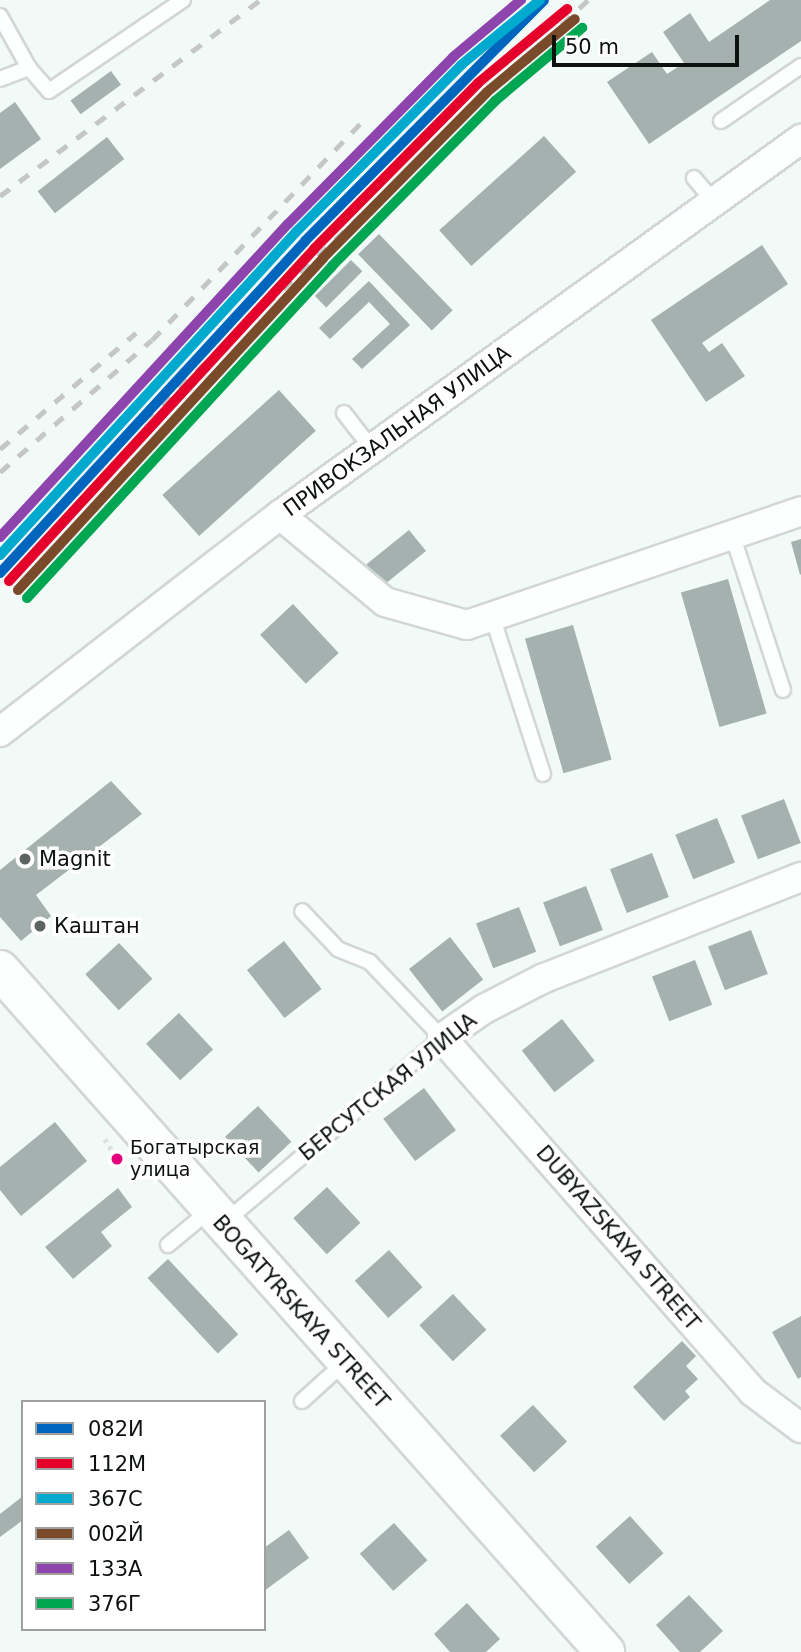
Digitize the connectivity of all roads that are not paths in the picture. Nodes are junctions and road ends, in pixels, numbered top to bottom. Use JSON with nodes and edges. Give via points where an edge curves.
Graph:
{"nodes":[{"id":1,"x":183,"y":0,"type":"edge"},
{"id":2,"x":0,"y":16,"type":"edge"},
{"id":3,"x":801,"y":66,"type":"edge"},
{"id":4,"x":29,"y":68,"type":"junction"},
{"id":5,"x":0,"y":79,"type":"edge"},
{"id":6,"x":721,"y":121,"type":"dead end"},
{"id":7,"x":801,"y":139,"type":"edge"},
{"id":8,"x":694,"y":178,"type":"dead end"},
{"id":9,"x":714,"y":202,"type":"junction"},
{"id":10,"x":344,"y":413,"type":"dead end"},
{"id":11,"x":372,"y":449,"type":"junction"},
{"id":12,"x":801,"y":511,"type":"edge"},
{"id":13,"x":280,"y":515,"type":"junction"},
{"id":14,"x":732,"y":534,"type":"junction"},
{"id":15,"x":492,"y":616,"type":"junction"},
{"id":16,"x":783,"y":690,"type":"dead end"},
{"id":17,"x":0,"y":732,"type":"edge"},
{"id":18,"x":543,"y":774,"type":"dead end"},
{"id":19,"x":801,"y":877,"type":"edge"},
{"id":20,"x":302,"y":911,"type":"dead end"},
{"id":21,"x":0,"y":970,"type":"edge"},
{"id":22,"x":442,"y":1038,"type":"junction"},
{"id":23,"x":216,"y":1217,"type":"junction"},
{"id":24,"x":168,"y":1245,"type":"dead end"},
{"id":25,"x":345,"y":1362,"type":"junction"},
{"id":26,"x":302,"y":1401,"type":"dead end"},
{"id":27,"x":799,"y":1423,"type":"edge"},
{"id":28,"x":605,"y":1652,"type":"edge"}],
"edges":[{"from":1,"to":4,"type":"lane","via":[[49,91]]},
{"from":2,"to":4,"type":"lane"},
{"from":3,"to":6,"type":"lane"},
{"from":4,"to":5,"type":"lane"},
{"from":7,"to":9,"type":"street","name":"ПРИВОКЗАЛЬНАЯ УЛИЦА"},
{"from":8,"to":9,"type":"lane"},
{"from":9,"to":11,"type":"street","name":"ПРИВОКЗАЛЬНАЯ УЛИЦА"},
{"from":10,"to":11,"type":"lane"},
{"from":11,"to":13,"type":"street","name":"ПРИВОКЗАЛЬНАЯ УЛИЦА"},
{"from":12,"to":14,"type":"street"},
{"from":13,"to":15,"type":"street","via":[[385,602],[467,625]]},
{"from":13,"to":17,"type":"street","name":"ПРИВОКЗАЛЬНАЯ УЛИЦА"},
{"from":14,"to":15,"type":"street"},
{"from":14,"to":16,"type":"lane"},
{"from":15,"to":18,"type":"lane"},
{"from":19,"to":22,"type":"street","name":"БЕРСУТСКАЯ УЛИЦА","via":[[544,978],[484,1009]]},
{"from":20,"to":22,"type":"lane","via":[[338,949],[370,962]]},
{"from":21,"to":23,"type":"main road","name":"BOGATYRSKAYA STREET"},
{"from":22,"to":23,"type":"lane","name":"БЕРСУТСКАЯ УЛИЦА"},
{"from":22,"to":27,"type":"street","name":"DUBYAZSKAYA STREET","via":[[753,1391]]},
{"from":23,"to":24,"type":"lane","name":"БЕРСУТСКАЯ УЛИЦА"},
{"from":23,"to":25,"type":"main road","name":"BOGATYRSKAYA STREET"},
{"from":25,"to":26,"type":"lane"},
{"from":25,"to":28,"type":"main road","name":"BOGATYRSKAYA STREET"}]}
